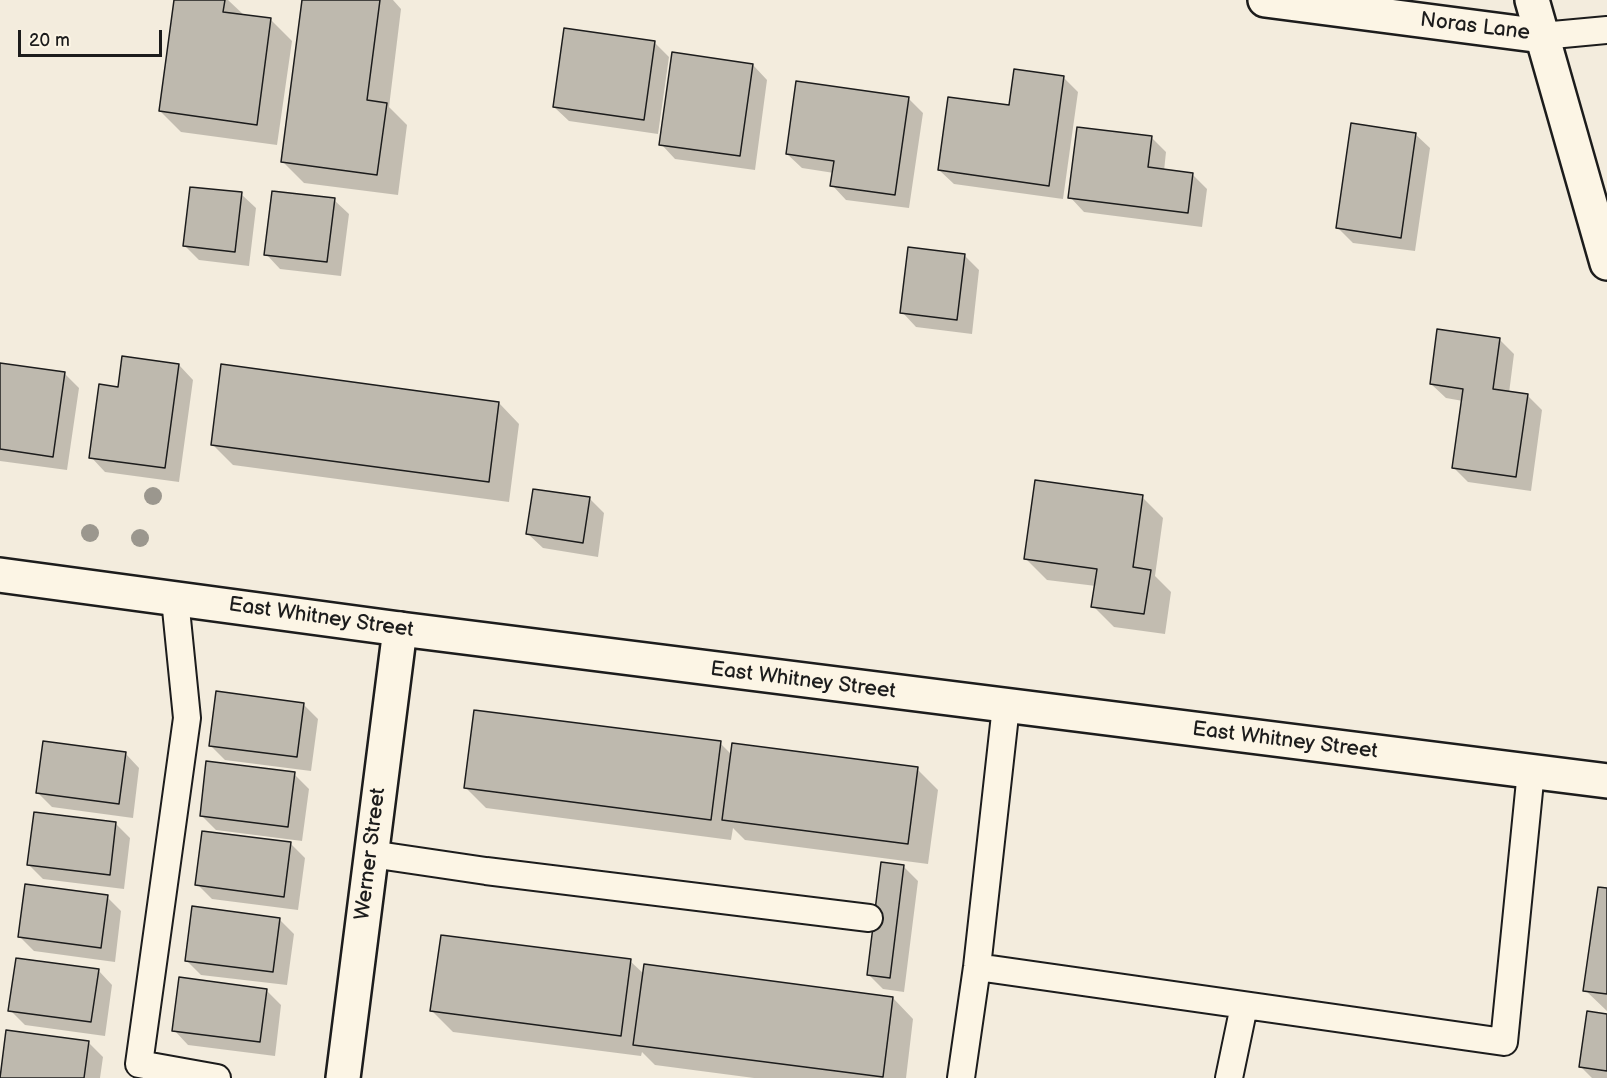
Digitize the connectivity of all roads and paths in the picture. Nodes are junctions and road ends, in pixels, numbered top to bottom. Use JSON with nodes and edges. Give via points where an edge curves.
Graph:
{"nodes":[{"id":1,"x":1265,"y":0,"type":"edge"},
{"id":2,"x":1532,"y":0,"type":"edge"},
{"id":3,"x":1607,"y":30,"type":"edge"},
{"id":4,"x":1542,"y":36,"type":"junction"},
{"id":5,"x":1607,"y":263,"type":"edge"},
{"id":6,"x":0,"y":575,"type":"edge"},
{"id":7,"x":174,"y":598,"type":"junction"},
{"id":8,"x":400,"y":629,"type":"junction"},
{"id":9,"x":1006,"y":706,"type":"junction"},
{"id":10,"x":1531,"y":771,"type":"junction"},
{"id":11,"x":1607,"y":781,"type":"edge"},
{"id":12,"x":371,"y":854,"type":"junction"},
{"id":13,"x":869,"y":918,"type":"dead end"},
{"id":14,"x":977,"y":968,"type":"junction"},
{"id":15,"x":1244,"y":1006,"type":"junction"},
{"id":16,"x":217,"y":1078,"type":"edge"},
{"id":17,"x":343,"y":1078,"type":"edge"},
{"id":18,"x":961,"y":1078,"type":"edge"},
{"id":19,"x":1229,"y":1078,"type":"edge"}],
"edges":[{"from":1,"to":4,"type":"street","name":"Noras Lane"},
{"from":2,"to":4,"type":"street"},
{"from":3,"to":4,"type":"lane"},
{"from":4,"to":5,"type":"street"},
{"from":6,"to":7,"type":"street","name":"East Whitney Street"},
{"from":7,"to":8,"type":"street","name":"East Whitney Street"},
{"from":7,"to":16,"type":"lane","via":[[187,718],[139,1064]]},
{"from":8,"to":9,"type":"street","name":"East Whitney Street"},
{"from":8,"to":12,"type":"street","name":"Werner Street"},
{"from":9,"to":10,"type":"street","name":"East Whitney Street"},
{"from":9,"to":14,"type":"lane"},
{"from":10,"to":11,"type":"street","name":"East Whitney Street"},
{"from":10,"to":15,"type":"lane","via":[[1504,1042]]},
{"from":12,"to":13,"type":"lane"},
{"from":12,"to":17,"type":"street","name":"Werner Street"},
{"from":14,"to":15,"type":"lane"},
{"from":14,"to":18,"type":"lane"},
{"from":15,"to":19,"type":"lane"}]}
